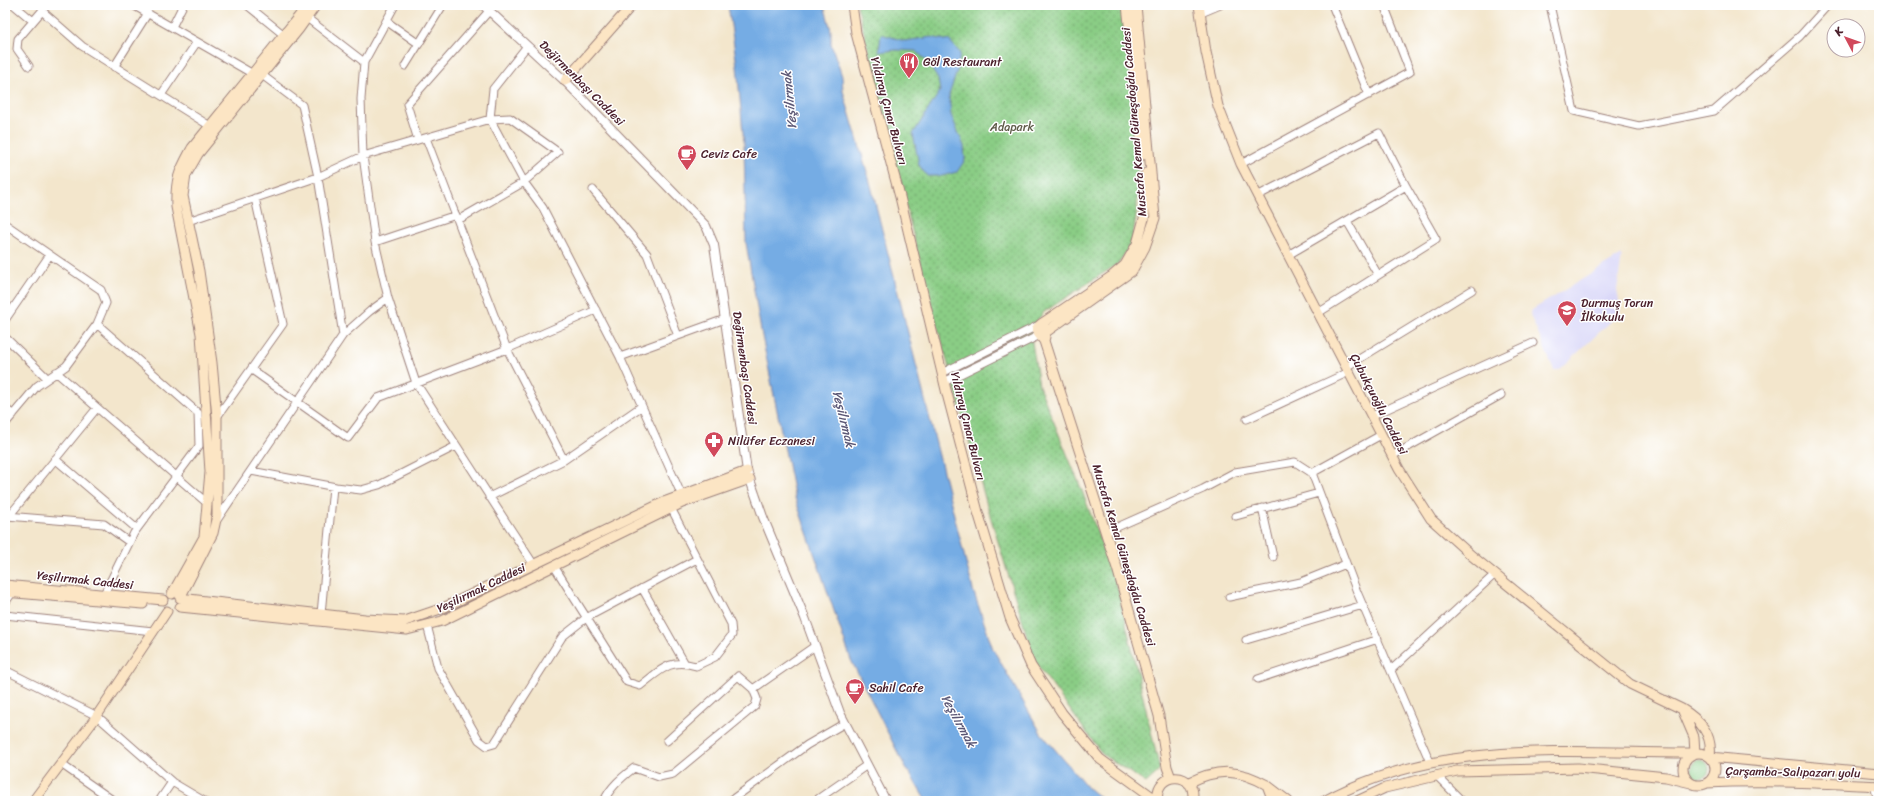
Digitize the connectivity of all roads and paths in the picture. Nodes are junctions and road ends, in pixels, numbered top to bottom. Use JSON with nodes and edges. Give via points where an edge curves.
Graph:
{"nodes":[{"id":1,"x":14,"y":5,"type":"edge"},
{"id":2,"x":47,"y":5,"type":"edge"},
{"id":3,"x":134,"y":5,"type":"edge"},
{"id":4,"x":184,"y":5,"type":"edge"},
{"id":5,"x":247,"y":5,"type":"edge"},
{"id":6,"x":308,"y":5,"type":"edge"},
{"id":7,"x":316,"y":5,"type":"edge"},
{"id":8,"x":395,"y":5,"type":"edge"},
{"id":9,"x":442,"y":5,"type":"edge"},
{"id":10,"x":632,"y":5,"type":"edge"},
{"id":11,"x":852,"y":5,"type":"edge"},
{"id":12,"x":1127,"y":5,"type":"edge"},
{"id":13,"x":1136,"y":5,"type":"edge"},
{"id":14,"x":1219,"y":5,"type":"edge"},
{"id":15,"x":1332,"y":5,"type":"edge"},
{"id":16,"x":1384,"y":5,"type":"edge"},
{"id":17,"x":1550,"y":5,"type":"edge"},
{"id":18,"x":1828,"y":5,"type":"edge"},
{"id":19,"x":486,"y":8,"type":"edge"},
{"id":20,"x":1200,"y":9,"type":"edge"},
{"id":21,"x":42,"y":12,"type":"junction"},
{"id":22,"x":148,"y":13,"type":"junction"},
{"id":23,"x":307,"y":18,"type":"junction"},
{"id":24,"x":1133,"y":18,"type":"junction"},
{"id":25,"x":33,"y":21,"type":"junction"},
{"id":26,"x":386,"y":21,"type":"junction"},
{"id":27,"x":172,"y":27,"type":"junction"},
{"id":28,"x":284,"y":35,"type":"junction"},
{"id":29,"x":197,"y":42,"type":"junction"},
{"id":30,"x":419,"y":44,"type":"junction"},
{"id":31,"x":527,"y":46,"type":"junction"},
{"id":32,"x":364,"y":62,"type":"junction"},
{"id":33,"x":29,"y":66,"type":"dead end"},
{"id":34,"x":405,"y":66,"type":"dead end"},
{"id":35,"x":114,"y":67,"type":"junction"},
{"id":36,"x":257,"y":74,"type":"junction"},
{"id":37,"x":565,"y":81,"type":"junction"},
{"id":38,"x":161,"y":95,"type":"junction"},
{"id":39,"x":1369,"y":95,"type":"junction"},
{"id":40,"x":490,"y":119,"type":"junction"},
{"id":41,"x":210,"y":126,"type":"junction"},
{"id":42,"x":426,"y":138,"type":"junction"},
{"id":43,"x":418,"y":140,"type":"junction"},
{"id":44,"x":363,"y":156,"type":"junction"},
{"id":45,"x":1241,"y":164,"type":"junction"},
{"id":46,"x":318,"y":177,"type":"junction"},
{"id":47,"x":524,"y":182,"type":"junction"},
{"id":48,"x":1406,"y":186,"type":"junction"},
{"id":49,"x":593,"y":190,"type":"dead end"},
{"id":50,"x":1257,"y":196,"type":"junction"},
{"id":51,"x":255,"y":198,"type":"junction"},
{"id":52,"x":457,"y":217,"type":"junction"},
{"id":53,"x":188,"y":221,"type":"junction"},
{"id":54,"x":1347,"y":221,"type":"junction"},
{"id":55,"x":5,"y":224,"type":"edge"},
{"id":56,"x":375,"y":242,"type":"junction"},
{"id":57,"x":1288,"y":255,"type":"junction"},
{"id":58,"x":49,"y":256,"type":"dead end"},
{"id":59,"x":1378,"y":275,"type":"junction"},
{"id":60,"x":1472,"y":290,"type":"dead end"},
{"id":61,"x":388,"y":298,"type":"junction"},
{"id":62,"x":596,"y":310,"type":"junction"},
{"id":63,"x":1318,"y":313,"type":"junction"},
{"id":64,"x":725,"y":319,"type":"junction"},
{"id":65,"x":5,"y":320,"type":"edge"},
{"id":66,"x":97,"y":324,"type":"junction"},
{"id":67,"x":1042,"y":332,"type":"junction"},
{"id":68,"x":343,"y":335,"type":"junction"},
{"id":69,"x":678,"y":336,"type":"junction"},
{"id":70,"x":5,"y":337,"type":"edge"},
{"id":71,"x":1533,"y":343,"type":"dead end"},
{"id":72,"x":507,"y":349,"type":"junction"},
{"id":73,"x":620,"y":357,"type":"junction"},
{"id":74,"x":252,"y":370,"type":"junction"},
{"id":75,"x":1347,"y":370,"type":"junction"},
{"id":76,"x":56,"y":372,"type":"junction"},
{"id":77,"x":943,"y":377,"type":"junction"},
{"id":78,"x":47,"y":378,"type":"junction"},
{"id":79,"x":416,"y":384,"type":"junction"},
{"id":80,"x":1502,"y":395,"type":"dead end"},
{"id":81,"x":298,"y":402,"type":"junction"},
{"id":82,"x":642,"y":406,"type":"junction"},
{"id":83,"x":5,"y":408,"type":"edge"},
{"id":84,"x":97,"y":408,"type":"junction"},
{"id":85,"x":13,"y":415,"type":"junction"},
{"id":86,"x":1372,"y":416,"type":"junction"},
{"id":87,"x":217,"y":417,"type":"junction"},
{"id":88,"x":1247,"y":419,"type":"dead end"},
{"id":89,"x":5,"y":424,"type":"edge"},
{"id":90,"x":1381,"y":435,"type":"junction"},
{"id":91,"x":456,"y":446,"type":"junction"},
{"id":92,"x":1392,"y":456,"type":"junction"},
{"id":93,"x":56,"y":459,"type":"junction"},
{"id":94,"x":564,"y":460,"type":"junction"},
{"id":95,"x":251,"y":471,"type":"junction"},
{"id":96,"x":1312,"y":473,"type":"junction"},
{"id":97,"x":749,"y":475,"type":"junction"},
{"id":98,"x":176,"y":476,"type":"junction"},
{"id":99,"x":333,"y":487,"type":"junction"},
{"id":100,"x":1319,"y":493,"type":"junction"},
{"id":101,"x":682,"y":496,"type":"junction"},
{"id":102,"x":489,"y":497,"type":"junction"},
{"id":103,"x":207,"y":503,"type":"junction"},
{"id":104,"x":671,"y":508,"type":"junction"},
{"id":105,"x":1262,"y":508,"type":"junction"},
{"id":106,"x":7,"y":516,"type":"edge"},
{"id":107,"x":1236,"y":516,"type":"dead end"},
{"id":108,"x":216,"y":522,"type":"junction"},
{"id":109,"x":137,"y":528,"type":"junction"},
{"id":110,"x":1106,"y":532,"type":"junction"},
{"id":111,"x":129,"y":542,"type":"junction"},
{"id":112,"x":1274,"y":557,"type":"dead end"},
{"id":113,"x":697,"y":559,"type":"junction"},
{"id":114,"x":1346,"y":564,"type":"junction"},
{"id":115,"x":534,"y":565,"type":"junction"},
{"id":116,"x":554,"y":566,"type":"junction"},
{"id":117,"x":1495,"y":574,"type":"junction"},
{"id":118,"x":5,"y":584,"type":"edge"},
{"id":119,"x":642,"y":588,"type":"junction"},
{"id":120,"x":8,"y":593,"type":"edge"},
{"id":121,"x":104,"y":594,"type":"junction"},
{"id":122,"x":1229,"y":597,"type":"dead end"},
{"id":123,"x":178,"y":600,"type":"junction"},
{"id":124,"x":5,"y":603,"type":"edge"},
{"id":125,"x":164,"y":605,"type":"junction"},
{"id":126,"x":1363,"y":605,"type":"junction"},
{"id":127,"x":321,"y":614,"type":"junction"},
{"id":128,"x":5,"y":615,"type":"edge"},
{"id":129,"x":586,"y":618,"type":"junction"},
{"id":130,"x":427,"y":625,"type":"junction"},
{"id":131,"x":153,"y":632,"type":"junction"},
{"id":132,"x":1378,"y":639,"type":"junction"},
{"id":133,"x":1246,"y":640,"type":"dead end"},
{"id":134,"x":815,"y":646,"type":"junction"},
{"id":135,"x":684,"y":662,"type":"junction"},
{"id":136,"x":5,"y":670,"type":"edge"},
{"id":137,"x":1391,"y":670,"type":"junction"},
{"id":138,"x":1258,"y":679,"type":"dead end"},
{"id":139,"x":753,"y":689,"type":"junction"},
{"id":140,"x":1682,"y":709,"type":"junction"},
{"id":141,"x":96,"y":716,"type":"junction"},
{"id":142,"x":845,"y":723,"type":"junction"},
{"id":143,"x":667,"y":741,"type":"dead end"},
{"id":144,"x":1695,"y":754,"type":"junction"},
{"id":145,"x":1710,"y":757,"type":"junction"},
{"id":146,"x":1430,"y":762,"type":"junction"},
{"id":147,"x":61,"y":764,"type":"junction"},
{"id":148,"x":867,"y":764,"type":"junction"},
{"id":149,"x":1879,"y":773,"type":"edge"},
{"id":150,"x":1436,"y":775,"type":"junction"},
{"id":151,"x":1171,"y":778,"type":"junction"},
{"id":152,"x":172,"y":782,"type":"junction"},
{"id":153,"x":1188,"y":782,"type":"junction"},
{"id":154,"x":1691,"y":783,"type":"junction"},
{"id":155,"x":1707,"y":783,"type":"junction"},
{"id":156,"x":1267,"y":785,"type":"junction"},
{"id":157,"x":1877,"y":786,"type":"edge"},
{"id":158,"x":33,"y":801,"type":"edge"},
{"id":159,"x":114,"y":801,"type":"edge"},
{"id":160,"x":159,"y":801,"type":"edge"},
{"id":161,"x":204,"y":801,"type":"edge"},
{"id":162,"x":604,"y":801,"type":"edge"},
{"id":163,"x":730,"y":801,"type":"edge"},
{"id":164,"x":815,"y":801,"type":"edge"},
{"id":165,"x":886,"y":801,"type":"edge"},
{"id":166,"x":1158,"y":801,"type":"edge"},
{"id":167,"x":1192,"y":801,"type":"edge"},
{"id":168,"x":1273,"y":801,"type":"edge"},
{"id":169,"x":1288,"y":801,"type":"edge"},
{"id":170,"x":1324,"y":801,"type":"edge"},
{"id":171,"x":1357,"y":801,"type":"edge"},
{"id":172,"x":1462,"y":801,"type":"edge"},
{"id":173,"x":1878,"y":801,"type":"edge"}],
"edges":[{"from":1,"to":25,"type":"street"},
{"from":2,"to":21,"type":"street"},
{"from":3,"to":22,"type":"street"},
{"from":4,"to":27,"type":"street"},
{"from":5,"to":28,"type":"street"},
{"from":6,"to":28,"type":"main road"},
{"from":7,"to":23,"type":"main road"},
{"from":8,"to":26,"type":"street"},
{"from":9,"to":30,"type":"street"},
{"from":10,"to":37,"type":"main road"},
{"from":11,"to":77,"type":"main road","name":"Yıldıray Çınar Bulvarı","via":[[856,33],[900,197]]},
{"from":12,"to":24,"type":"main road","name":"Mustafa Kemal Güneşdoğdu Caddesi"},
{"from":13,"to":24,"type":"main road","name":"Mustafa Kemal Güneşdoğdu Caddesi"},
{"from":14,"to":20,"type":"street"},
{"from":15,"to":39,"type":"street"},
{"from":16,"to":39,"type":"street","via":[[1410,72]]},
{"from":17,"to":18,"type":"street","via":[[1574,112],[1639,126],[1714,110],[1800,36]]},
{"from":19,"to":31,"type":"street","name":"Değirmenbaşı Caddesi"},
{"from":19,"to":43,"type":"street","via":[[407,104]]},
{"from":20,"to":45,"type":"main road","name":"Çubukçuoğlu Caddesi","via":[[1218,106]]},
{"from":21,"to":25,"type":"street"},
{"from":21,"to":35,"type":"street","via":[[82,46]]},
{"from":22,"to":27,"type":"street"},
{"from":22,"to":35,"type":"street"},
{"from":23,"to":32,"type":"street"},
{"from":23,"to":36,"type":"main road"},
{"from":24,"to":67,"type":"main road","via":[[1136,96],[1146,173],[1145,215],[1137,244],[1125,265]]},
{"from":25,"to":33,"type":"street","via":[[18,39],[17,49]]},
{"from":26,"to":30,"type":"street"},
{"from":26,"to":32,"type":"street"},
{"from":27,"to":29,"type":"street"},
{"from":28,"to":36,"type":"main road"},
{"from":29,"to":36,"type":"street"},
{"from":29,"to":38,"type":"street"},
{"from":30,"to":34,"type":"street"},
{"from":31,"to":37,"type":"street","name":"Değirmenbaşı Caddesi"},
{"from":31,"to":40,"type":"street","via":[[493,89]]},
{"from":32,"to":44,"type":"street","via":[[361,98]]},
{"from":35,"to":38,"type":"street"},
{"from":36,"to":41,"type":"main road"},
{"from":36,"to":46,"type":"street","via":[[302,105]]},
{"from":36,"to":53,"type":"main road","via":[[198,154],[186,175],[183,196]]},
{"from":37,"to":64,"type":"street","name":"Değirmenbaşı Caddesi","via":[[706,226],[714,245]]},
{"from":38,"to":41,"type":"street"},
{"from":39,"to":45,"type":"street"},
{"from":40,"to":42,"type":"street"},
{"from":40,"to":47,"type":"street"},
{"from":40,"to":47,"type":"street","via":[[510,118],[558,152]]},
{"from":41,"to":103,"type":"main road","via":[[192,148],[175,187],[176,207],[201,334],[210,472]]},
{"from":42,"to":43,"type":"street"},
{"from":42,"to":52,"type":"street"},
{"from":43,"to":44,"type":"street"},
{"from":44,"to":46,"type":"street"},
{"from":44,"to":56,"type":"street"},
{"from":45,"to":50,"type":"main road","name":"Çubukçuoğlu Caddesi"},
{"from":46,"to":51,"type":"street"},
{"from":46,"to":68,"type":"street"},
{"from":47,"to":52,"type":"street"},
{"from":47,"to":62,"type":"street","via":[[542,208]]},
{"from":48,"to":50,"type":"street","via":[[1379,133]]},
{"from":48,"to":54,"type":"street"},
{"from":48,"to":59,"type":"street","via":[[1436,239]]},
{"from":49,"to":69,"type":"street","via":[[647,254]]},
{"from":50,"to":57,"type":"main road","name":"Çubukçuoğlu Caddesi"},
{"from":51,"to":53,"type":"street"},
{"from":51,"to":74,"type":"street","via":[[283,324]]},
{"from":52,"to":56,"type":"street"},
{"from":52,"to":72,"type":"street"},
{"from":53,"to":87,"type":"main road","via":[[199,271]]},
{"from":54,"to":57,"type":"street"},
{"from":54,"to":59,"type":"street"},
{"from":55,"to":66,"type":"street","via":[[101,290],[106,303]]},
{"from":56,"to":61,"type":"street"},
{"from":57,"to":63,"type":"main road","name":"Çubukçuoğlu Caddesi"},
{"from":58,"to":65,"type":"street"},
{"from":59,"to":63,"type":"street"},
{"from":60,"to":75,"type":"street"},
{"from":61,"to":68,"type":"street"},
{"from":61,"to":79,"type":"street"},
{"from":62,"to":72,"type":"street"},
{"from":62,"to":73,"type":"street"},
{"from":63,"to":75,"type":"main road","name":"Çubukçuoğlu Caddesi"},
{"from":64,"to":69,"type":"street"},
{"from":64,"to":97,"type":"street","name":"Değirmenbaşı Caddesi"},
{"from":66,"to":76,"type":"street","via":[[66,366]]},
{"from":66,"to":98,"type":"street","via":[[198,413],[199,446]]},
{"from":67,"to":77,"type":"street"},
{"from":67,"to":110,"type":"main road","name":"Mustafa Kemal Güneşdoğdu Caddesi"},
{"from":68,"to":81,"type":"street"},
{"from":69,"to":73,"type":"street"},
{"from":70,"to":78,"type":"street"},
{"from":71,"to":86,"type":"street"},
{"from":72,"to":79,"type":"street"},
{"from":72,"to":94,"type":"street"},
{"from":73,"to":82,"type":"street"},
{"from":74,"to":81,"type":"street"},
{"from":74,"to":87,"type":"street"},
{"from":75,"to":86,"type":"main road","name":"Çubukçuoğlu Caddesi"},
{"from":75,"to":88,"type":"street"},
{"from":76,"to":78,"type":"street"},
{"from":76,"to":84,"type":"street"},
{"from":77,"to":166,"type":"main road","name":"Yıldıray Çınar Bulvarı","via":[[978,512],[1010,618],[1031,666],[1062,713],[1100,759]]},
{"from":78,"to":85,"type":"street"},
{"from":79,"to":81,"type":"street","via":[[378,398],[348,438]]},
{"from":79,"to":91,"type":"street"},
{"from":80,"to":92,"type":"street"},
{"from":81,"to":95,"type":"street"},
{"from":82,"to":94,"type":"street"},
{"from":82,"to":101,"type":"street"},
{"from":83,"to":85,"type":"street"},
{"from":84,"to":93,"type":"street"},
{"from":84,"to":98,"type":"street"},
{"from":85,"to":89,"type":"street"},
{"from":86,"to":90,"type":"main road","name":"Çubukçuoğlu Caddesi"},
{"from":87,"to":108,"type":"main road"},
{"from":90,"to":92,"type":"main road","name":"Çubukçuoğlu Caddesi"},
{"from":90,"to":96,"type":"street"},
{"from":91,"to":99,"type":"street","via":[[379,485],[361,490]]},
{"from":91,"to":102,"type":"street"},
{"from":92,"to":117,"type":"main road","name":"Çubukçuoğlu Caddesi","via":[[1431,518]]},
{"from":93,"to":106,"type":"street"},
{"from":93,"to":109,"type":"street"},
{"from":94,"to":102,"type":"street"},
{"from":95,"to":99,"type":"street"},
{"from":95,"to":108,"type":"street"},
{"from":96,"to":100,"type":"street"},
{"from":96,"to":110,"type":"street","via":[[1295,462],[1236,472]]},
{"from":97,"to":101,"type":"main road","name":"Yeşilırmak Caddesi"},
{"from":97,"to":104,"type":"main road","name":"Yeşilırmak Caddesi"},
{"from":97,"to":134,"type":"street","name":"Değirmenbaşı Caddesi","via":[[763,517]]},
{"from":98,"to":103,"type":"street"},
{"from":98,"to":109,"type":"street"},
{"from":99,"to":127,"type":"street"},
{"from":100,"to":105,"type":"street"},
{"from":100,"to":114,"type":"street"},
{"from":101,"to":115,"type":"main road","name":"Yeşilırmak Caddesi","via":[[664,502]]},
{"from":102,"to":115,"type":"street"},
{"from":103,"to":123,"type":"main road","via":[[204,537]]},
{"from":104,"to":113,"type":"street"},
{"from":104,"to":116,"type":"main road","name":"Yeşilırmak Caddesi"},
{"from":105,"to":107,"type":"street"},
{"from":105,"to":112,"type":"street"},
{"from":106,"to":111,"type":"street","via":[[104,524]]},
{"from":108,"to":123,"type":"main road","via":[[214,533]]},
{"from":109,"to":111,"type":"street"},
{"from":110,"to":151,"type":"main road","name":"Mustafa Kemal Güneşdoğdu Caddesi","via":[[1159,716]]},
{"from":111,"to":121,"type":"street"},
{"from":113,"to":119,"type":"street"},
{"from":113,"to":135,"type":"street","via":[[731,624],[732,635],[715,657],[696,666]]},
{"from":114,"to":122,"type":"street","via":[[1301,582]]},
{"from":114,"to":126,"type":"street"},
{"from":115,"to":127,"type":"main road","name":"Yeşilırmak Caddesi","via":[[443,608],[405,620]]},
{"from":116,"to":129,"type":"street"},
{"from":116,"to":130,"type":"main road","name":"Yeşilırmak Caddesi","via":[[442,621]]},
{"from":117,"to":137,"type":"street"},
{"from":117,"to":140,"type":"main road","name":"Çubukçuoğlu Caddesi","via":[[1630,684]]},
{"from":118,"to":121,"type":"main road","name":"Yeşilırmak Caddesi"},
{"from":119,"to":129,"type":"street"},
{"from":119,"to":135,"type":"street"},
{"from":120,"to":124,"type":"street"},
{"from":120,"to":125,"type":"main road","name":"Yeşilırmak Caddesi"},
{"from":121,"to":125,"type":"main road","name":"Yeşilırmak Caddesi"},
{"from":123,"to":125,"type":"main road","via":[[167,595]]},
{"from":123,"to":125,"type":"main road","via":[[173,612]]},
{"from":123,"to":127,"type":"main road","name":"Yeşilırmak Caddesi"},
{"from":123,"to":130,"type":"main road","name":"Yeşilırmak Caddesi","via":[[407,630]]},
{"from":125,"to":131,"type":"main road"},
{"from":126,"to":132,"type":"street"},
{"from":126,"to":133,"type":"street"},
{"from":128,"to":131,"type":"street"},
{"from":129,"to":130,"type":"street","via":[[562,636],[494,744],[486,746],[479,740],[438,668]]},
{"from":129,"to":135,"type":"street","via":[[627,682],[640,686],[670,664]]},
{"from":131,"to":141,"type":"main road"},
{"from":132,"to":137,"type":"street"},
{"from":132,"to":138,"type":"street"},
{"from":134,"to":139,"type":"street"},
{"from":134,"to":142,"type":"street","name":"Değirmenbaşı Caddesi"},
{"from":136,"to":141,"type":"street"},
{"from":137,"to":146,"type":"street"},
{"from":139,"to":143,"type":"street","via":[[738,676]]},
{"from":139,"to":162,"type":"street","via":[[757,699],[755,706],[673,774],[659,777],[634,768],[619,780]]},
{"from":140,"to":144,"type":"main road","via":[[1694,737]]},
{"from":140,"to":145,"type":"main road","name":"Çubukçuoğlu Caddesi","via":[[1704,726],[1709,739]]},
{"from":141,"to":147,"type":"main road"},
{"from":141,"to":152,"type":"street"},
{"from":142,"to":148,"type":"street","name":"Değirmenbaşı Caddesi"},
{"from":142,"to":163,"type":"street","via":[[807,745]]},
{"from":144,"to":145,"type":"main road"},
{"from":144,"to":146,"type":"main road","via":[[1508,753]]},
{"from":144,"to":154,"type":"main road","via":[[1684,764],[1684,775]]},
{"from":145,"to":149,"type":"main road","name":"Çarşamba-Salıpazarı yolu"},
{"from":145,"to":155,"type":"main road","via":[[1715,771]]},
{"from":146,"to":170,"type":"main road","via":[[1360,783]]},
{"from":147,"to":158,"type":"main road"},
{"from":147,"to":159,"type":"street"},
{"from":148,"to":164,"type":"street"},
{"from":148,"to":165,"type":"street","name":"Değirmenbaşı Caddesi"},
{"from":150,"to":154,"type":"main road","via":[[1457,771],[1578,768],[1666,777]]},
{"from":150,"to":171,"type":"main road","via":[[1385,788]]},
{"from":150,"to":172,"type":"street"},
{"from":151,"to":153,"type":"main road","via":[[1177,777]]},
{"from":151,"to":166,"type":"main road","via":[[1158,789]]},
{"from":152,"to":160,"type":"street"},
{"from":152,"to":161,"type":"street"},
{"from":153,"to":156,"type":"main road","via":[[1205,774],[1223,772],[1253,777]]},
{"from":153,"to":167,"type":"main road","via":[[1194,793]]},
{"from":154,"to":155,"type":"main road"},
{"from":155,"to":157,"type":"main road","name":"Çarşamba-Salıpazarı yolu","via":[[1852,783]]},
{"from":156,"to":168,"type":"main road"},
{"from":156,"to":169,"type":"main road"},
{"from":157,"to":173,"type":"street"}]}
